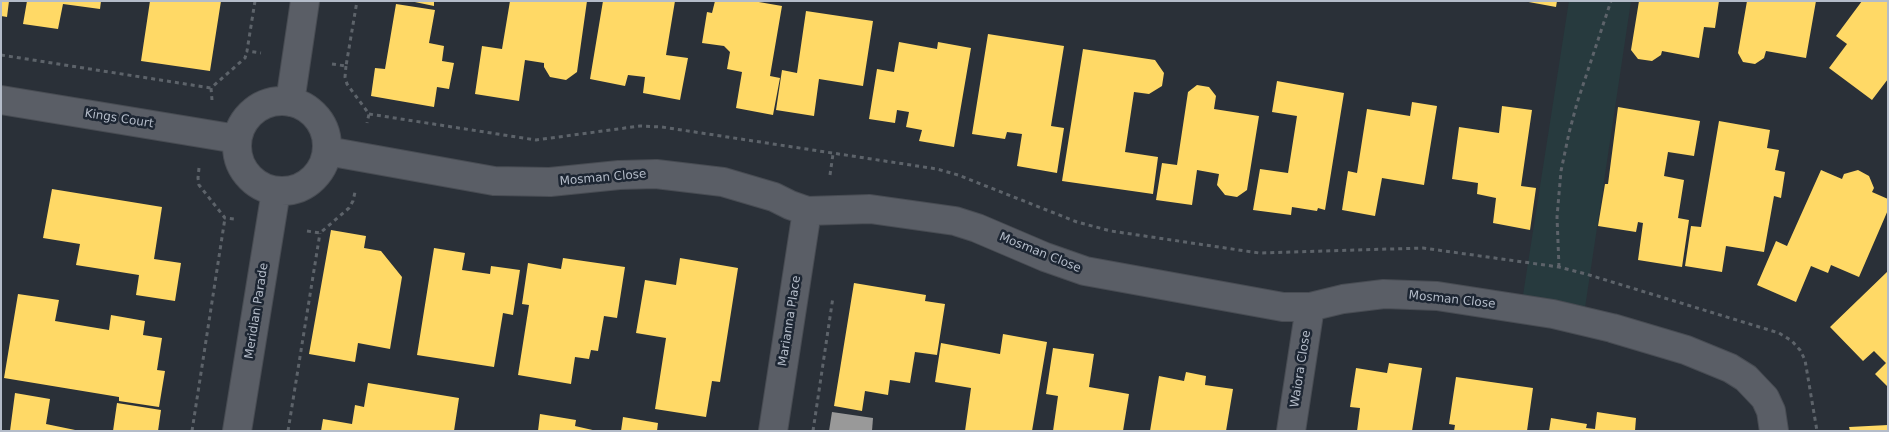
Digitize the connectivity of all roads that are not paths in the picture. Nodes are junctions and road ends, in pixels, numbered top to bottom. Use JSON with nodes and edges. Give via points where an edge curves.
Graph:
{"nodes":[{"id":1,"x":305,"y":1,"type":"edge"},
{"id":2,"x":1,"y":100,"type":"edge"},
{"id":3,"x":290,"y":102,"type":"junction"},
{"id":4,"x":237,"y":139,"type":"junction"},
{"id":5,"x":327,"y":151,"type":"junction"},
{"id":6,"x":276,"y":191,"type":"junction"},
{"id":7,"x":807,"y":210,"type":"junction"},
{"id":8,"x":1310,"y":307,"type":"junction"},
{"id":9,"x":237,"y":431,"type":"edge"},
{"id":10,"x":772,"y":431,"type":"edge"},
{"id":11,"x":1291,"y":431,"type":"edge"},
{"id":12,"x":1774,"y":431,"type":"edge"}],
"edges":[{"from":1,"to":3,"type":"street"},
{"from":2,"to":4,"type":"street","name":"Kings Court"},
{"from":3,"to":4,"type":"street","via":[[275,101],[250,114]]},
{"from":3,"to":5,"type":"street","via":[[302,106],[322,124]]},
{"from":4,"to":6,"type":"street","via":[[237,153],[251,179]]},
{"from":5,"to":6,"type":"street","via":[[316,176],[291,190]]},
{"from":5,"to":7,"type":"street","name":"Mosman Close","via":[[494,181],[550,182],[656,174],[691,177],[752,190]]},
{"from":6,"to":9,"type":"street","name":"Meridian Parade"},
{"from":7,"to":8,"type":"street","name":"Mosman Close","via":[[870,209],[954,221],[1085,272],[1283,307]]},
{"from":7,"to":10,"type":"street","name":"Marianna Place"},
{"from":8,"to":11,"type":"street","name":"Waiora Close"},
{"from":8,"to":12,"type":"street","name":"Mosman Close","via":[[1384,294],[1437,296],[1521,308],[1612,328],[1713,360],[1746,378],[1765,398]]}]}
